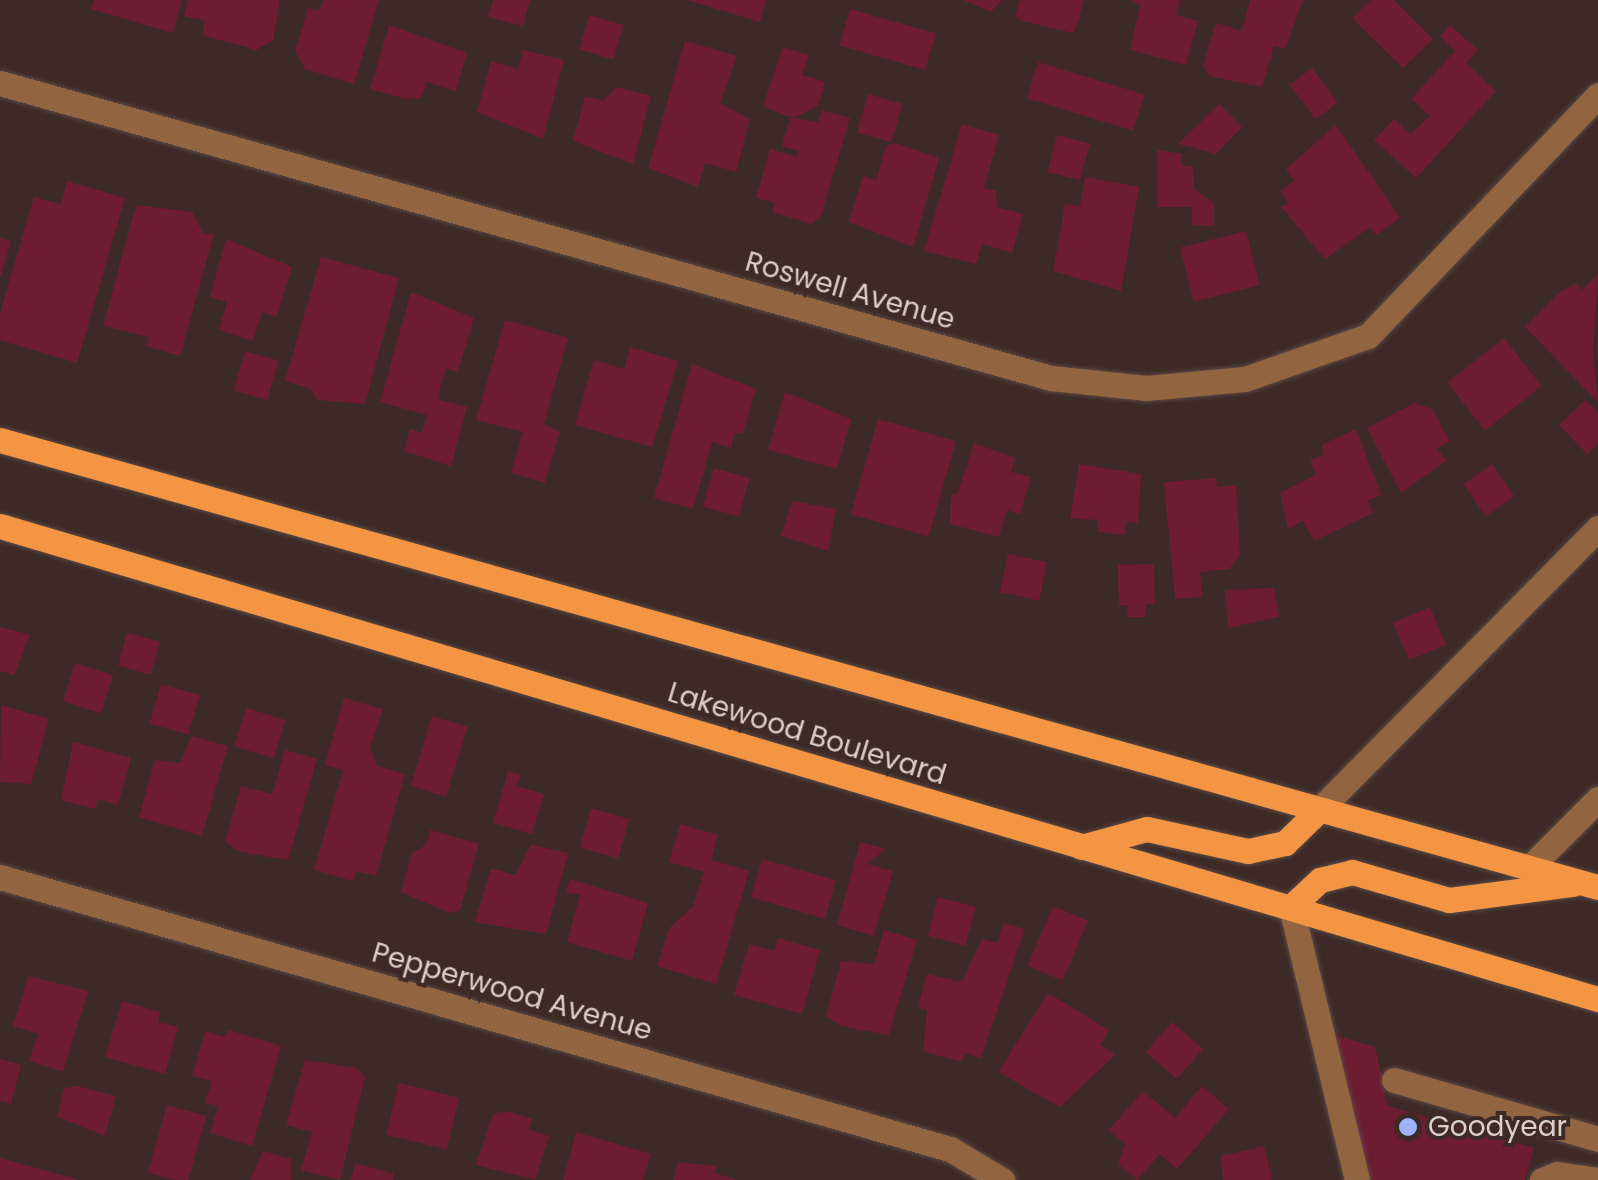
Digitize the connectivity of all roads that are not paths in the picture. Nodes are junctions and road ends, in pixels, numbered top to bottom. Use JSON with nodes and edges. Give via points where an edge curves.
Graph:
{"nodes":[{"id":1,"x":0,"y":83,"type":"edge"},
{"id":2,"x":1598,"y":96,"type":"edge"},
{"id":3,"x":0,"y":440,"type":"edge"},
{"id":4,"x":0,"y":526,"type":"edge"},
{"id":5,"x":1598,"y":528,"type":"edge"},
{"id":6,"x":1598,"y":799,"type":"edge"},
{"id":7,"x":1318,"y":812,"type":"junction"},
{"id":8,"x":1081,"y":847,"type":"junction"},
{"id":9,"x":1530,"y":868,"type":"junction"},
{"id":10,"x":0,"y":877,"type":"edge"},
{"id":11,"x":1590,"y":885,"type":"edge"},
{"id":12,"x":1291,"y":908,"type":"junction"},
{"id":13,"x":1598,"y":999,"type":"edge"},
{"id":14,"x":1394,"y":1080,"type":"dead end"},
{"id":15,"x":1598,"y":1139,"type":"edge"},
{"id":16,"x":1002,"y":1180,"type":"edge"},
{"id":17,"x":1357,"y":1180,"type":"edge"},
{"id":18,"x":1542,"y":1180,"type":"edge"},
{"id":19,"x":1597,"y":1180,"type":"edge"}],
"edges":[{"from":1,"to":2,"type":"street","name":"Roswell Avenue","via":[[1051,378],[1146,388],[1245,379],[1368,336]]},
{"from":3,"to":7,"type":"main road"},
{"from":4,"to":8,"type":"main road","name":"Lakewood Boulevard"},
{"from":5,"to":7,"type":"street"},
{"from":6,"to":9,"type":"street"},
{"from":7,"to":8,"type":"main road","via":[[1285,844],[1248,850],[1146,829]]},
{"from":7,"to":9,"type":"main road"},
{"from":8,"to":12,"type":"main road","name":"Lakewood Boulevard"},
{"from":9,"to":11,"type":"main road"},
{"from":10,"to":16,"type":"street","name":"Pepperwood Avenue","via":[[950,1149]]},
{"from":11,"to":12,"type":"main road","via":[[1449,900],[1352,872],[1320,880]]},
{"from":12,"to":13,"type":"main road","name":"Lakewood Boulevard"},
{"from":12,"to":17,"type":"street"},
{"from":14,"to":15,"type":"street"},
{"from":18,"to":19,"type":"street","via":[[1557,1174]]}]}
